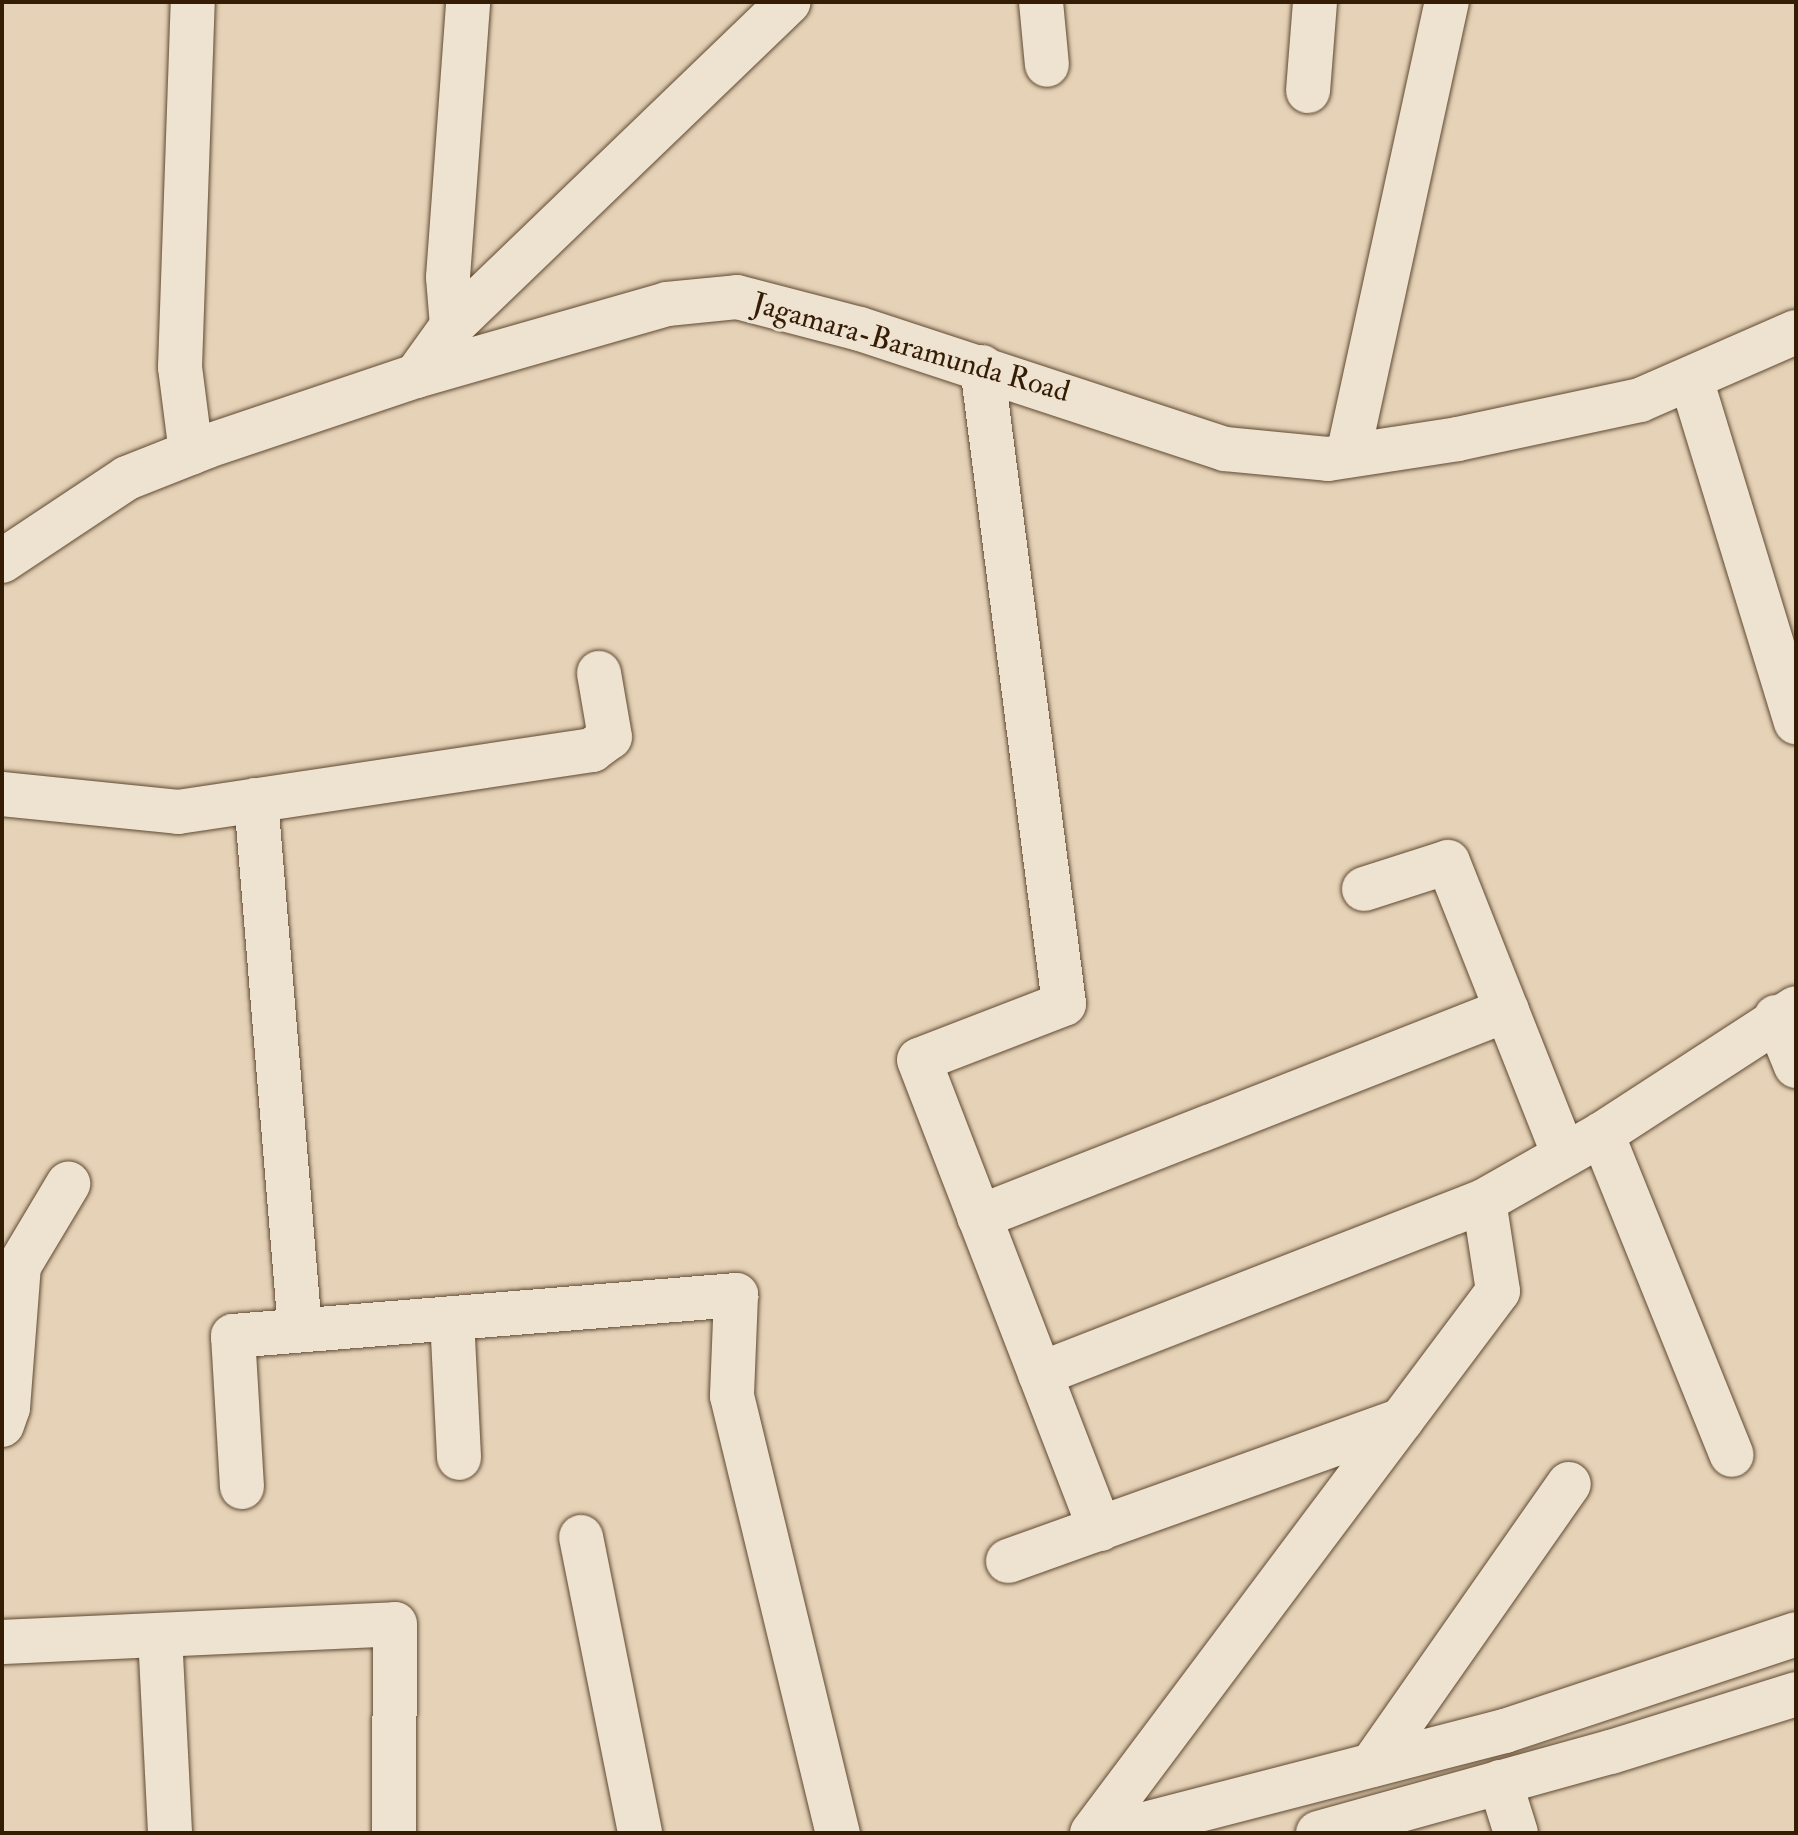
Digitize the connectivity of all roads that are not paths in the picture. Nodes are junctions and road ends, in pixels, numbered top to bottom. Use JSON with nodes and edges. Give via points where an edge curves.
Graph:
{"nodes":[{"id":1,"x":193,"y":2,"type":"edge"},
{"id":2,"x":468,"y":2,"type":"edge"},
{"id":3,"x":789,"y":2,"type":"edge"},
{"id":4,"x":1041,"y":2,"type":"edge"},
{"id":5,"x":1315,"y":2,"type":"edge"},
{"id":6,"x":1447,"y":2,"type":"edge"},
{"id":7,"x":752,"y":19,"type":"edge"},
{"id":8,"x":1047,"y":65,"type":"dead end"},
{"id":9,"x":1308,"y":91,"type":"dead end"},
{"id":10,"x":452,"y":326,"type":"junction"},
{"id":11,"x":1796,"y":332,"type":"edge"},
{"id":12,"x":982,"y":367,"type":"junction"},
{"id":13,"x":416,"y":376,"type":"junction"},
{"id":14,"x":1691,"y":379,"type":"junction"},
{"id":15,"x":191,"y":453,"type":"junction"},
{"id":16,"x":1348,"y":455,"type":"junction"},
{"id":17,"x":2,"y":561,"type":"edge"},
{"id":18,"x":599,"y":673,"type":"dead end"},
{"id":19,"x":1796,"y":722,"type":"edge"},
{"id":20,"x":2,"y":794,"type":"edge"},
{"id":21,"x":256,"y":800,"type":"junction"},
{"id":22,"x":1364,"y":889,"type":"dead end"},
{"id":23,"x":1507,"y":1010,"type":"junction"},
{"id":24,"x":1786,"y":1013,"type":"edge"},
{"id":25,"x":1796,"y":1066,"type":"edge"},
{"id":26,"x":1602,"y":1134,"type":"junction"},
{"id":27,"x":1564,"y":1155,"type":"junction"},
{"id":28,"x":68,"y":1184,"type":"dead end"},
{"id":29,"x":1484,"y":1201,"type":"junction"},
{"id":30,"x":979,"y":1217,"type":"junction"},
{"id":31,"x":452,"y":1318,"type":"junction"},
{"id":32,"x":300,"y":1330,"type":"junction"},
{"id":33,"x":1040,"y":1374,"type":"junction"},
{"id":34,"x":1401,"y":1420,"type":"junction"},
{"id":35,"x":2,"y":1425,"type":"edge"},
{"id":36,"x":1732,"y":1455,"type":"dead end"},
{"id":37,"x":459,"y":1458,"type":"dead end"},
{"id":38,"x":1569,"y":1484,"type":"dead end"},
{"id":39,"x":242,"y":1487,"type":"dead end"},
{"id":40,"x":1100,"y":1529,"type":"junction"},
{"id":41,"x":581,"y":1537,"type":"dead end"},
{"id":42,"x":1008,"y":1561,"type":"dead end"},
{"id":43,"x":1796,"y":1634,"type":"edge"},
{"id":44,"x":160,"y":1635,"type":"junction"},
{"id":45,"x":2,"y":1642,"type":"edge"},
{"id":46,"x":1796,"y":1694,"type":"edge"},
{"id":47,"x":1372,"y":1765,"type":"junction"},
{"id":48,"x":1500,"y":1782,"type":"junction"},
{"id":49,"x":170,"y":1833,"type":"edge"},
{"id":50,"x":394,"y":1833,"type":"edge"},
{"id":51,"x":640,"y":1833,"type":"edge"},
{"id":52,"x":838,"y":1833,"type":"edge"},
{"id":53,"x":1092,"y":1833,"type":"edge"},
{"id":54,"x":1110,"y":1833,"type":"edge"},
{"id":55,"x":1318,"y":1833,"type":"edge"},
{"id":56,"x":1516,"y":1833,"type":"edge"}],
"edges":[{"from":1,"to":15,"type":"street","via":[[180,367]]},
{"from":2,"to":10,"type":"street","via":[[448,277]]},
{"from":3,"to":7,"type":"street"},
{"from":4,"to":8,"type":"street"},
{"from":5,"to":9,"type":"street"},
{"from":6,"to":16,"type":"street"},
{"from":7,"to":10,"type":"street"},
{"from":10,"to":13,"type":"street"},
{"from":11,"to":14,"type":"street","name":"Jagamara-Baramunda Road"},
{"from":12,"to":13,"type":"street","name":"Jagamara-Baramunda Road","via":[[737,297],[667,304]]},
{"from":12,"to":16,"type":"street","name":"Jagamara-Baramunda Road","via":[[1225,449],[1328,459]]},
{"from":12,"to":30,"type":"street","via":[[1064,1004],[919,1060]]},
{"from":13,"to":15,"type":"street","name":"Jagamara-Baramunda Road"},
{"from":14,"to":16,"type":"street","name":"Jagamara-Baramunda Road","via":[[1640,400],[1458,439]]},
{"from":14,"to":19,"type":"street"},
{"from":15,"to":17,"type":"street","name":"Jagamara-Baramunda Road","via":[[127,478]]},
{"from":18,"to":21,"type":"street","via":[[610,737],[592,750]]},
{"from":20,"to":21,"type":"street","via":[[178,812]]},
{"from":21,"to":32,"type":"street"},
{"from":22,"to":23,"type":"street","via":[[1448,862]]},
{"from":23,"to":27,"type":"street"},
{"from":23,"to":30,"type":"street"},
{"from":24,"to":25,"type":"street"},
{"from":24,"to":26,"type":"street"},
{"from":26,"to":27,"type":"street"},
{"from":26,"to":36,"type":"street"},
{"from":27,"to":29,"type":"street"},
{"from":28,"to":35,"type":"street","via":[[19,1266],[8,1408]]},
{"from":29,"to":33,"type":"street"},
{"from":29,"to":34,"type":"street","via":[[1498,1291]]},
{"from":30,"to":33,"type":"street"},
{"from":31,"to":32,"type":"street"},
{"from":31,"to":37,"type":"street"},
{"from":31,"to":52,"type":"street","via":[[736,1295],[732,1396]]},
{"from":32,"to":39,"type":"street","via":[[233,1336]]},
{"from":33,"to":40,"type":"street"},
{"from":34,"to":40,"type":"street"},
{"from":34,"to":53,"type":"street"},
{"from":38,"to":47,"type":"street"},
{"from":40,"to":42,"type":"street"},
{"from":41,"to":51,"type":"street"},
{"from":43,"to":47,"type":"street","via":[[1505,1731]]},
{"from":44,"to":45,"type":"street"},
{"from":44,"to":49,"type":"street"},
{"from":44,"to":50,"type":"street","via":[[395,1624]]},
{"from":46,"to":48,"type":"street"},
{"from":47,"to":54,"type":"street"},
{"from":48,"to":55,"type":"street"},
{"from":48,"to":56,"type":"street"}]}
